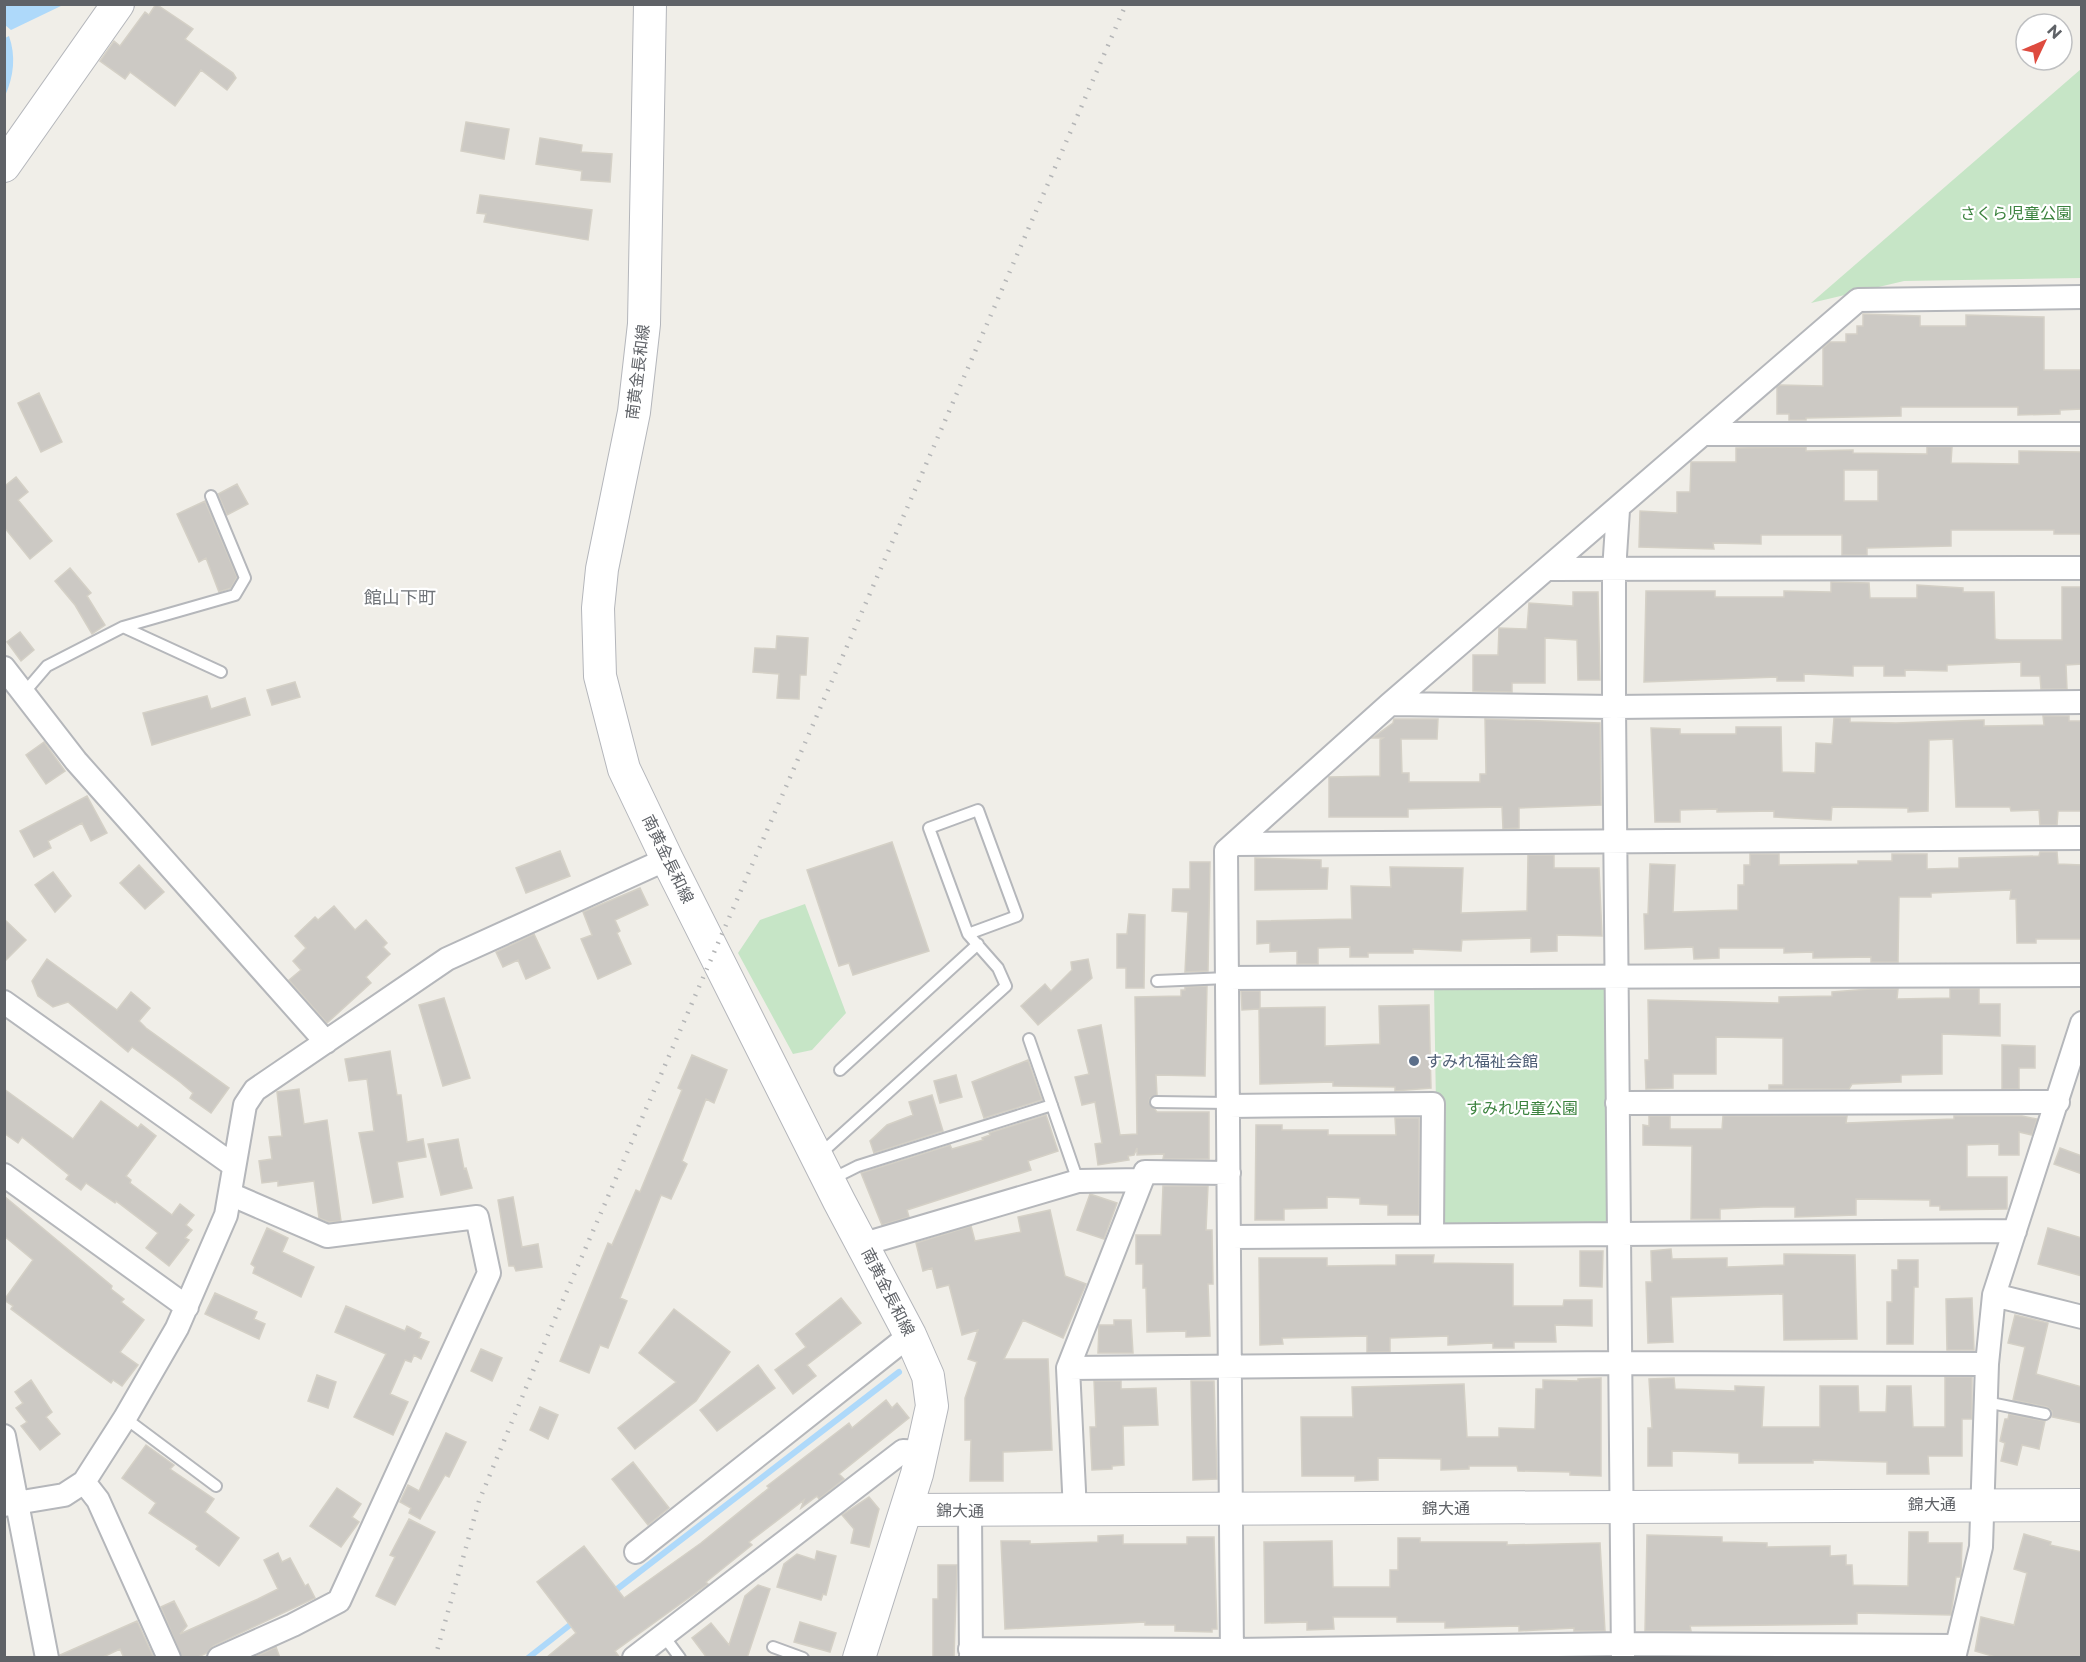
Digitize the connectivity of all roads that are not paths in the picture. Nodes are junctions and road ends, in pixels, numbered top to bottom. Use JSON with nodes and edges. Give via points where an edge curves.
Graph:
{"nodes":[{"id":1,"x":118,"y":4,"type":"edge"},
{"id":2,"x":650,"y":4,"type":"edge"},
{"id":3,"x":4,"y":166,"type":"edge"},
{"id":4,"x":2082,"y":297,"type":"edge"},
{"id":5,"x":1706,"y":434,"type":"junction"},
{"id":6,"x":2082,"y":435,"type":"edge"},
{"id":7,"x":211,"y":496,"type":"dead end"},
{"id":8,"x":1618,"y":510,"type":"junction"},
{"id":9,"x":2082,"y":568,"type":"edge"},
{"id":10,"x":1549,"y":569,"type":"junction"},
{"id":11,"x":1614,"y":571,"type":"junction"},
{"id":12,"x":123,"y":627,"type":"junction"},
{"id":13,"x":4,"y":668,"type":"edge"},
{"id":14,"x":221,"y":672,"type":"dead end"},
{"id":15,"x":22,"y":694,"type":"junction"},
{"id":16,"x":2082,"y":702,"type":"edge"},
{"id":17,"x":1390,"y":704,"type":"junction"},
{"id":18,"x":1614,"y":707,"type":"junction"},
{"id":19,"x":2082,"y":838,"type":"edge"},
{"id":20,"x":1616,"y":840,"type":"junction"},
{"id":21,"x":1234,"y":843,"type":"junction"},
{"id":22,"x":667,"y":859,"type":"junction"},
{"id":23,"x":968,"y":934,"type":"junction"},
{"id":24,"x":978,"y":944,"type":"junction"},
{"id":25,"x":2082,"y":975,"type":"edge"},
{"id":26,"x":1617,"y":977,"type":"junction"},
{"id":27,"x":1227,"y":978,"type":"junction"},
{"id":28,"x":1157,"y":981,"type":"dead end"},
{"id":29,"x":4,"y":1002,"type":"edge"},
{"id":30,"x":2082,"y":1023,"type":"edge"},
{"id":31,"x":1029,"y":1039,"type":"dead end"},
{"id":32,"x":326,"y":1042,"type":"junction"},
{"id":33,"x":840,"y":1070,"type":"dead end"},
{"id":34,"x":1156,"y":1102,"type":"dead end"},
{"id":35,"x":2058,"y":1102,"type":"junction"},
{"id":36,"x":1617,"y":1103,"type":"junction"},
{"id":37,"x":1229,"y":1104,"type":"junction"},
{"id":38,"x":1052,"y":1105,"type":"junction"},
{"id":39,"x":233,"y":1166,"type":"junction"},
{"id":40,"x":823,"y":1168,"type":"junction"},
{"id":41,"x":1229,"y":1173,"type":"junction"},
{"id":42,"x":4,"y":1175,"type":"edge"},
{"id":43,"x":1142,"y":1180,"type":"junction"},
{"id":44,"x":1078,"y":1181,"type":"junction"},
{"id":45,"x":230,"y":1194,"type":"junction"},
{"id":46,"x":2015,"y":1231,"type":"junction"},
{"id":47,"x":1432,"y":1234,"type":"junction"},
{"id":48,"x":1619,"y":1236,"type":"junction"},
{"id":49,"x":1229,"y":1237,"type":"junction"},
{"id":50,"x":864,"y":1244,"type":"junction"},
{"id":51,"x":1994,"y":1295,"type":"junction"},
{"id":52,"x":187,"y":1307,"type":"junction"},
{"id":53,"x":2082,"y":1317,"type":"edge"},
{"id":54,"x":910,"y":1335,"type":"junction"},
{"id":55,"x":1619,"y":1363,"type":"junction"},
{"id":56,"x":1987,"y":1364,"type":"junction"},
{"id":57,"x":1230,"y":1366,"type":"junction"},
{"id":58,"x":1068,"y":1368,"type":"junction"},
{"id":59,"x":1986,"y":1402,"type":"junction"},
{"id":60,"x":2045,"y":1414,"type":"dead end"},
{"id":61,"x":125,"y":1418,"type":"junction"},
{"id":62,"x":4,"y":1436,"type":"edge"},
{"id":63,"x":923,"y":1452,"type":"junction"},
{"id":64,"x":84,"y":1482,"type":"junction"},
{"id":65,"x":216,"y":1486,"type":"dead end"},
{"id":66,"x":10,"y":1504,"type":"edge"},
{"id":67,"x":1984,"y":1504,"type":"junction"},
{"id":68,"x":2082,"y":1504,"type":"edge"},
{"id":69,"x":1620,"y":1507,"type":"junction"},
{"id":70,"x":908,"y":1510,"type":"junction"},
{"id":71,"x":1229,"y":1510,"type":"junction"},
{"id":72,"x":1075,"y":1511,"type":"junction"},
{"id":73,"x":970,"y":1512,"type":"junction"},
{"id":74,"x":636,"y":1552,"type":"dead end"},
{"id":75,"x":663,"y":1635,"type":"junction"},
{"id":76,"x":773,"y":1647,"type":"dead end"},
{"id":77,"x":1623,"y":1651,"type":"edge"},
{"id":78,"x":1956,"y":1652,"type":"edge"},
{"id":79,"x":970,"y":1653,"type":"edge"},
{"id":80,"x":1232,"y":1654,"type":"edge"},
{"id":81,"x":47,"y":1658,"type":"edge"},
{"id":82,"x":169,"y":1658,"type":"edge"},
{"id":83,"x":219,"y":1658,"type":"edge"},
{"id":84,"x":634,"y":1658,"type":"edge"},
{"id":85,"x":680,"y":1658,"type":"edge"},
{"id":86,"x":803,"y":1658,"type":"edge"},
{"id":87,"x":859,"y":1658,"type":"edge"}],
"edges":[{"from":1,"to":3,"type":"main road"},
{"from":2,"to":22,"type":"main road","name":"南黄金長和線","via":[[644,324],[634,412],[598,608],[600,676],[606,708],[624,769]]},
{"from":4,"to":5,"type":"street","via":[[1858,300]]},
{"from":5,"to":6,"type":"street"},
{"from":5,"to":8,"type":"street"},
{"from":7,"to":12,"type":"lane","via":[[245,579],[235,595]]},
{"from":8,"to":10,"type":"street"},
{"from":8,"to":11,"type":"street"},
{"from":9,"to":11,"type":"street"},
{"from":10,"to":11,"type":"street"},
{"from":10,"to":17,"type":"street"},
{"from":11,"to":18,"type":"street"},
{"from":12,"to":14,"type":"lane"},
{"from":12,"to":15,"type":"lane","via":[[47,666]]},
{"from":13,"to":15,"type":"street"},
{"from":15,"to":32,"type":"street","via":[[76,761]]},
{"from":16,"to":18,"type":"street"},
{"from":17,"to":18,"type":"street"},
{"from":17,"to":21,"type":"street"},
{"from":18,"to":20,"type":"street"},
{"from":19,"to":20,"type":"street"},
{"from":20,"to":21,"type":"street"},
{"from":20,"to":26,"type":"street"},
{"from":21,"to":27,"type":"street","via":[[1226,851]]},
{"from":22,"to":32,"type":"street","via":[[447,959]]},
{"from":22,"to":40,"type":"main road","name":"南黄金長和線"},
{"from":23,"to":23,"type":"lane","via":[[929,828],[978,810],[1017,916]]},
{"from":23,"to":24,"type":"lane"},
{"from":24,"to":33,"type":"lane"},
{"from":24,"to":40,"type":"lane","via":[[998,968],[1006,986]]},
{"from":25,"to":26,"type":"street"},
{"from":26,"to":27,"type":"street"},
{"from":26,"to":36,"type":"street"},
{"from":27,"to":28,"type":"lane"},
{"from":27,"to":37,"type":"street"},
{"from":29,"to":39,"type":"street"},
{"from":30,"to":35,"type":"street"},
{"from":31,"to":38,"type":"lane"},
{"from":32,"to":39,"type":"street","via":[[255,1090],[245,1105]]},
{"from":34,"to":37,"type":"lane"},
{"from":35,"to":36,"type":"street"},
{"from":35,"to":46,"type":"street"},
{"from":36,"to":48,"type":"street"},
{"from":37,"to":41,"type":"street"},
{"from":37,"to":47,"type":"street","via":[[1433,1104]]},
{"from":38,"to":40,"type":"lane","via":[[858,1166]]},
{"from":38,"to":44,"type":"lane"},
{"from":39,"to":45,"type":"street"},
{"from":40,"to":50,"type":"main road","name":"南黄金長和線"},
{"from":41,"to":43,"type":"street","via":[[1145,1172]]},
{"from":41,"to":49,"type":"street"},
{"from":42,"to":52,"type":"street"},
{"from":43,"to":44,"type":"street"},
{"from":43,"to":58,"type":"street"},
{"from":44,"to":50,"type":"street"},
{"from":45,"to":52,"type":"street","via":[[226,1215]]},
{"from":45,"to":83,"type":"street","via":[[327,1236],[477,1217],[489,1273],[339,1600]]},
{"from":46,"to":48,"type":"street"},
{"from":46,"to":51,"type":"street"},
{"from":47,"to":48,"type":"street"},
{"from":47,"to":49,"type":"street"},
{"from":48,"to":55,"type":"street"},
{"from":49,"to":57,"type":"street"},
{"from":50,"to":54,"type":"main road","name":"南黄金長和線"},
{"from":51,"to":53,"type":"street"},
{"from":51,"to":56,"type":"street"},
{"from":52,"to":61,"type":"street"},
{"from":54,"to":63,"type":"main road","name":"南黄金長和線","via":[[928,1376],[932,1406]]},
{"from":54,"to":74,"type":"street"},
{"from":55,"to":56,"type":"street"},
{"from":55,"to":57,"type":"street"},
{"from":55,"to":69,"type":"street"},
{"from":56,"to":59,"type":"street"},
{"from":57,"to":58,"type":"street"},
{"from":57,"to":71,"type":"street"},
{"from":58,"to":72,"type":"street"},
{"from":59,"to":60,"type":"lane"},
{"from":59,"to":67,"type":"street"},
{"from":61,"to":64,"type":"street"},
{"from":61,"to":65,"type":"lane"},
{"from":62,"to":66,"type":"street"},
{"from":63,"to":70,"type":"main road","name":"南黄金長和線"},
{"from":63,"to":75,"type":"street","via":[[903,1451]]},
{"from":64,"to":66,"type":"street","via":[[64,1495]]},
{"from":64,"to":82,"type":"street","via":[[98,1500]]},
{"from":66,"to":81,"type":"street"},
{"from":67,"to":68,"type":"main road","name":"錦大通"},
{"from":67,"to":69,"type":"main road","name":"錦大通"},
{"from":67,"to":78,"type":"street","via":[[1981,1546]]},
{"from":69,"to":71,"type":"main road","name":"錦大通"},
{"from":69,"to":77,"type":"street"},
{"from":70,"to":73,"type":"main road","name":"錦大通"},
{"from":70,"to":87,"type":"main road","name":"南黄金長和線"},
{"from":71,"to":72,"type":"main road","name":"錦大通"},
{"from":71,"to":80,"type":"street"},
{"from":72,"to":73,"type":"main road","name":"錦大通"},
{"from":73,"to":79,"type":"street"},
{"from":75,"to":84,"type":"street"},
{"from":75,"to":85,"type":"lane"},
{"from":76,"to":86,"type":"lane"},
{"from":77,"to":78,"type":"street"},
{"from":77,"to":80,"type":"street"},
{"from":79,"to":80,"type":"street"}]}
